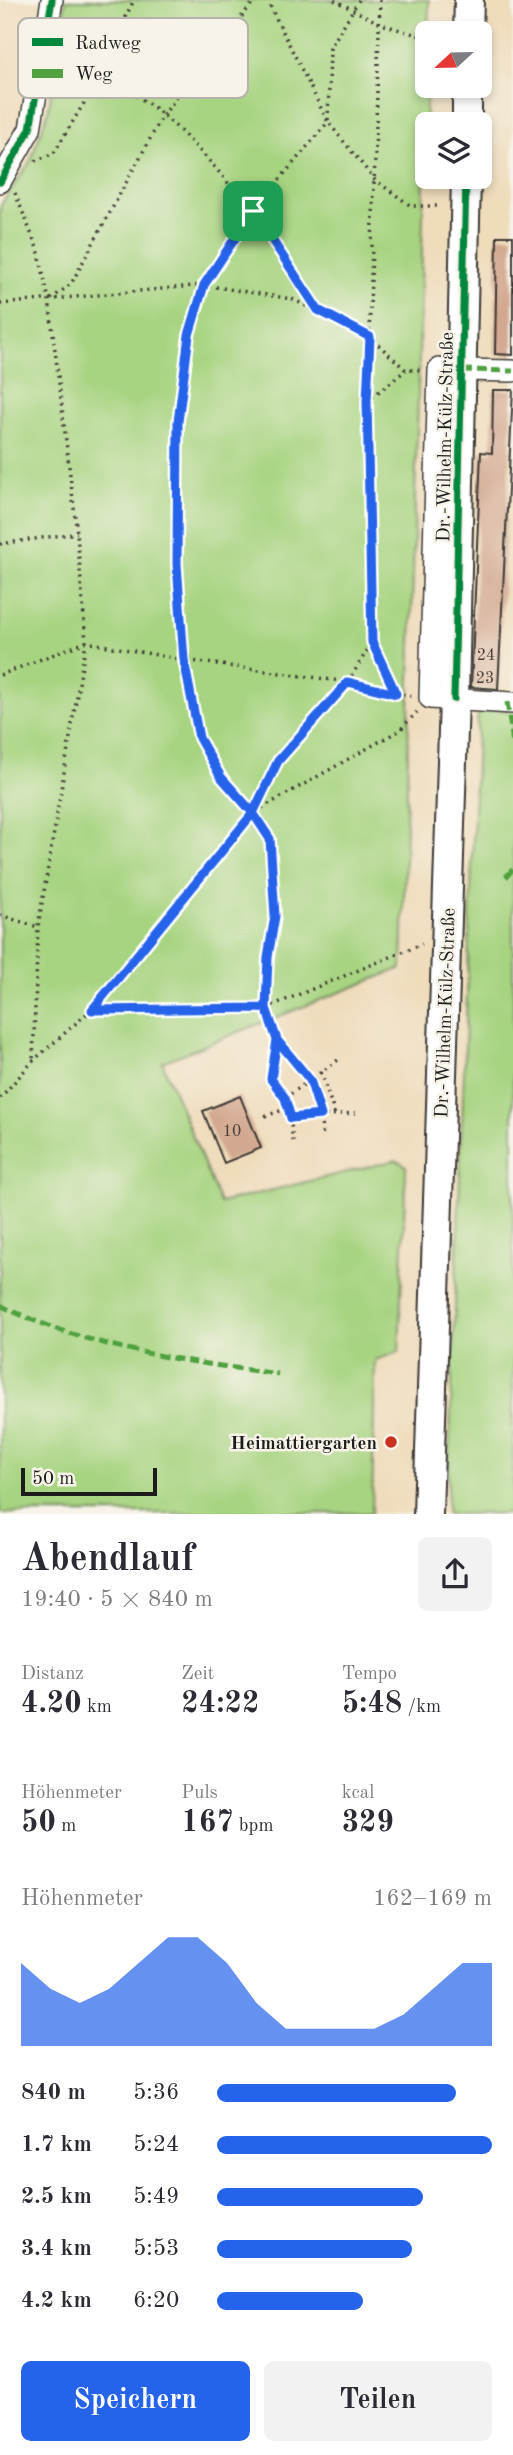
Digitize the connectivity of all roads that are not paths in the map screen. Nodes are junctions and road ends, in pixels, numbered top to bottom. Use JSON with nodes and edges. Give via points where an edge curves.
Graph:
{"nodes":[{"id":1,"x":52,"y":0,"type":"edge"},
{"id":2,"x":469,"y":0,"type":"edge"},
{"id":3,"x":49,"y":18,"type":"edge"},
{"id":4,"x":468,"y":21,"type":"edge"},
{"id":5,"x":35,"y":98,"type":"edge"},
{"id":6,"x":3,"y":178,"type":"edge"},
{"id":7,"x":465,"y":189,"type":"edge"},
{"id":8,"x":450,"y":370,"type":"junction"},
{"id":9,"x":513,"y":371,"type":"edge"},
{"id":10,"x":442,"y":699,"type":"junction"},
{"id":11,"x":513,"y":703,"type":"edge"},
{"id":12,"x":428,"y":1514,"type":"edge"}],
"edges":[{"from":1,"to":3,"type":"street"},
{"from":2,"to":4,"type":"main road"},
{"from":5,"to":6,"type":"street","via":[[30,129]]},
{"from":7,"to":8,"type":"main road","name":"Dr.-Wilhelm-Külz-Straße"},
{"from":8,"to":9,"type":"street"},
{"from":8,"to":10,"type":"main road","name":"Dr.-Wilhelm-Külz-Straße"},
{"from":10,"to":11,"type":"street"},
{"from":10,"to":12,"type":"main road","name":"Dr.-Wilhelm-Külz-Straße"}]}
